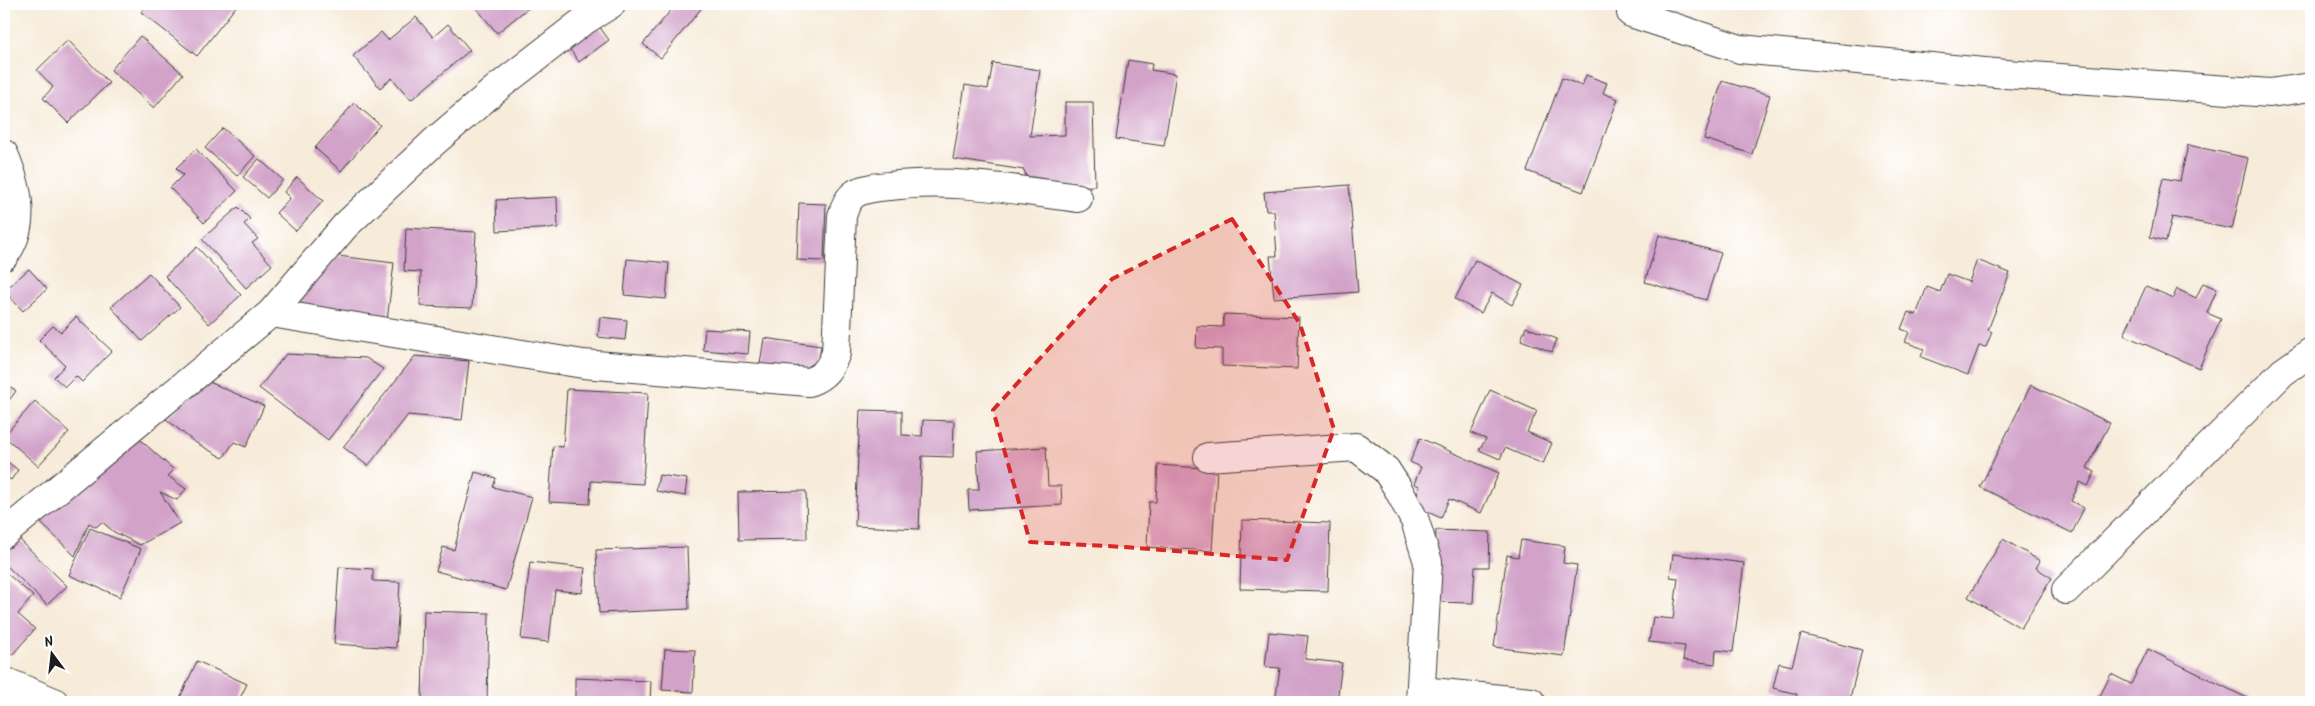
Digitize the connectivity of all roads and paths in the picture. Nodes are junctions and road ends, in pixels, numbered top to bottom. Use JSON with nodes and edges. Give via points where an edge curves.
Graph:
{"nodes":[{"id":1,"x":611,"y":4,"type":"edge"},
{"id":2,"x":1632,"y":14,"type":"dead end"},
{"id":3,"x":2311,"y":87,"type":"edge"},
{"id":4,"x":4,"y":154,"type":"edge"},
{"id":5,"x":1078,"y":198,"type":"dead end"},
{"id":6,"x":4,"y":256,"type":"edge"},
{"id":7,"x":271,"y":313,"type":"junction"},
{"id":8,"x":2311,"y":352,"type":"edge"},
{"id":9,"x":1208,"y":457,"type":"dead end"},
{"id":10,"x":4,"y":534,"type":"edge"},
{"id":11,"x":2066,"y":590,"type":"dead end"},
{"id":12,"x":4,"y":681,"type":"edge"},
{"id":13,"x":1421,"y":696,"type":"edge"},
{"id":14,"x":54,"y":702,"type":"edge"},
{"id":15,"x":1531,"y":702,"type":"edge"}],
"edges":[{"from":1,"to":7,"type":"street","via":[[582,22],[497,88],[434,142],[345,226]]},
{"from":2,"to":3,"type":"street","via":[[1740,49],[2270,94]]},
{"from":4,"to":6,"type":"street","via":[[15,181],[19,209],[17,232]]},
{"from":5,"to":7,"type":"street","via":[[955,183],[899,185],[855,194],[846,202],[842,216],[836,353],[822,377],[809,382],[583,364]]},
{"from":7,"to":10,"type":"street"},
{"from":8,"to":11,"type":"street","via":[[2283,372]]},
{"from":9,"to":13,"type":"street","via":[[1356,447],[1386,470],[1415,520],[1428,562]]},
{"from":12,"to":14,"type":"street"},
{"from":13,"to":15,"type":"street"}]}
